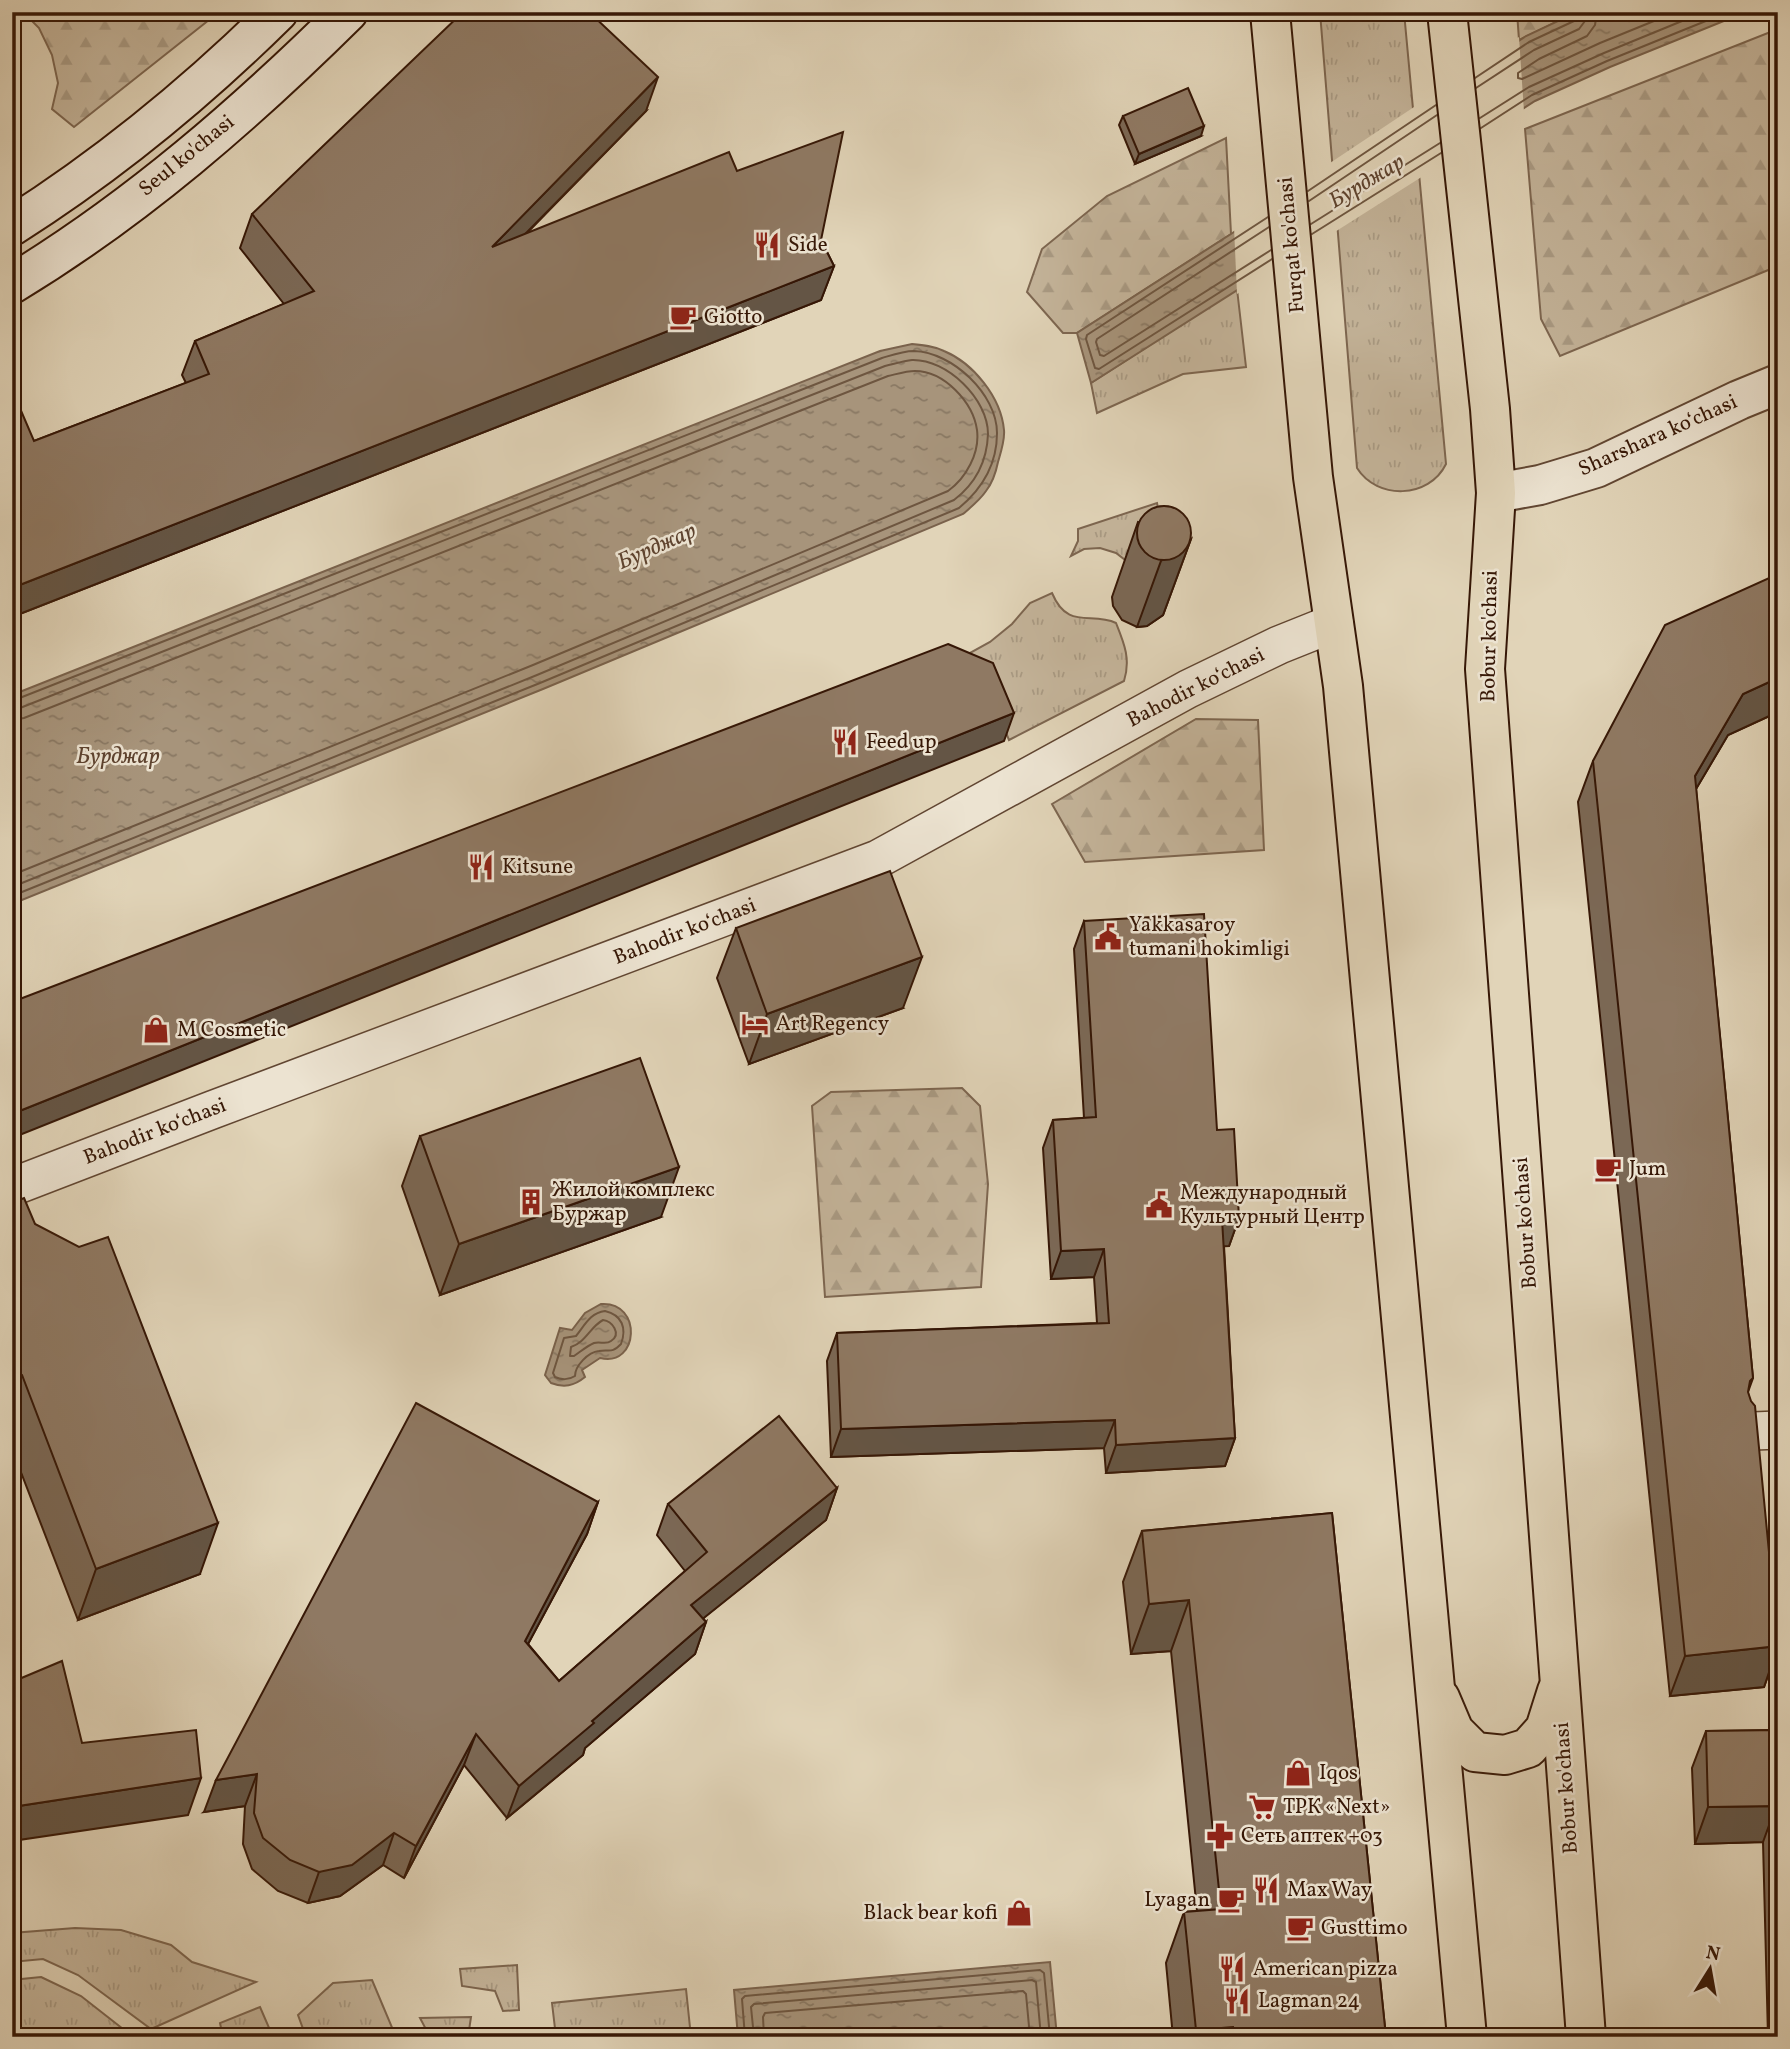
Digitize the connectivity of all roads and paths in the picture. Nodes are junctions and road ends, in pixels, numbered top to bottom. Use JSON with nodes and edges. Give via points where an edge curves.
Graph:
{"nodes":[{"id":1,"x":278,"y":12,"type":"edge"},
{"id":2,"x":348,"y":12,"type":"edge"},
{"id":3,"x":1270,"y":12,"type":"edge"},
{"id":4,"x":1447,"y":12,"type":"edge"},
{"id":5,"x":12,"y":226,"type":"edge"},
{"id":6,"x":12,"y":284,"type":"edge"},
{"id":7,"x":1778,"y":384,"type":"edge"},
{"id":8,"x":1496,"y":493,"type":"junction"},
{"id":9,"x":1334,"y":623,"type":"junction"},
{"id":10,"x":12,"y":1187,"type":"edge"},
{"id":11,"x":1560,"y":1681,"type":"junction"},
{"id":12,"x":1435,"y":1687,"type":"dead end"},
{"id":13,"x":1467,"y":2037,"type":"edge"},
{"id":14,"x":1586,"y":2037,"type":"edge"}],
"edges":[{"from":1,"to":5,"type":"main road","via":[[204,82],[119,151]]},
{"from":2,"to":6,"type":"main road","name":"Seul ko'chasi","via":[[196,151],[114,215]]},
{"from":3,"to":9,"type":"main road","name":"Furqat ko'chasi","via":[[1313,477]]},
{"from":4,"to":8,"type":"main road","name":"Bobur ko'chasi"},
{"from":7,"to":8,"type":"main road","name":"Sharshara koʻchasi","via":[[1595,468]]},
{"from":8,"to":11,"type":"main road","name":"Bobur ko'chasi","via":[[1485,669]]},
{"from":9,"to":10,"type":"street","name":"Bahodir koʻchasi","via":[[1188,689],[878,859]]},
{"from":9,"to":13,"type":"main road","via":[[1345,700]]},
{"from":11,"to":12,"type":"main road","via":[[1545,1729],[1528,1748],[1505,1755],[1475,1752],[1454,1731]]},
{"from":11,"to":14,"type":"main road","name":"Bobur ko'chasi"}]}
